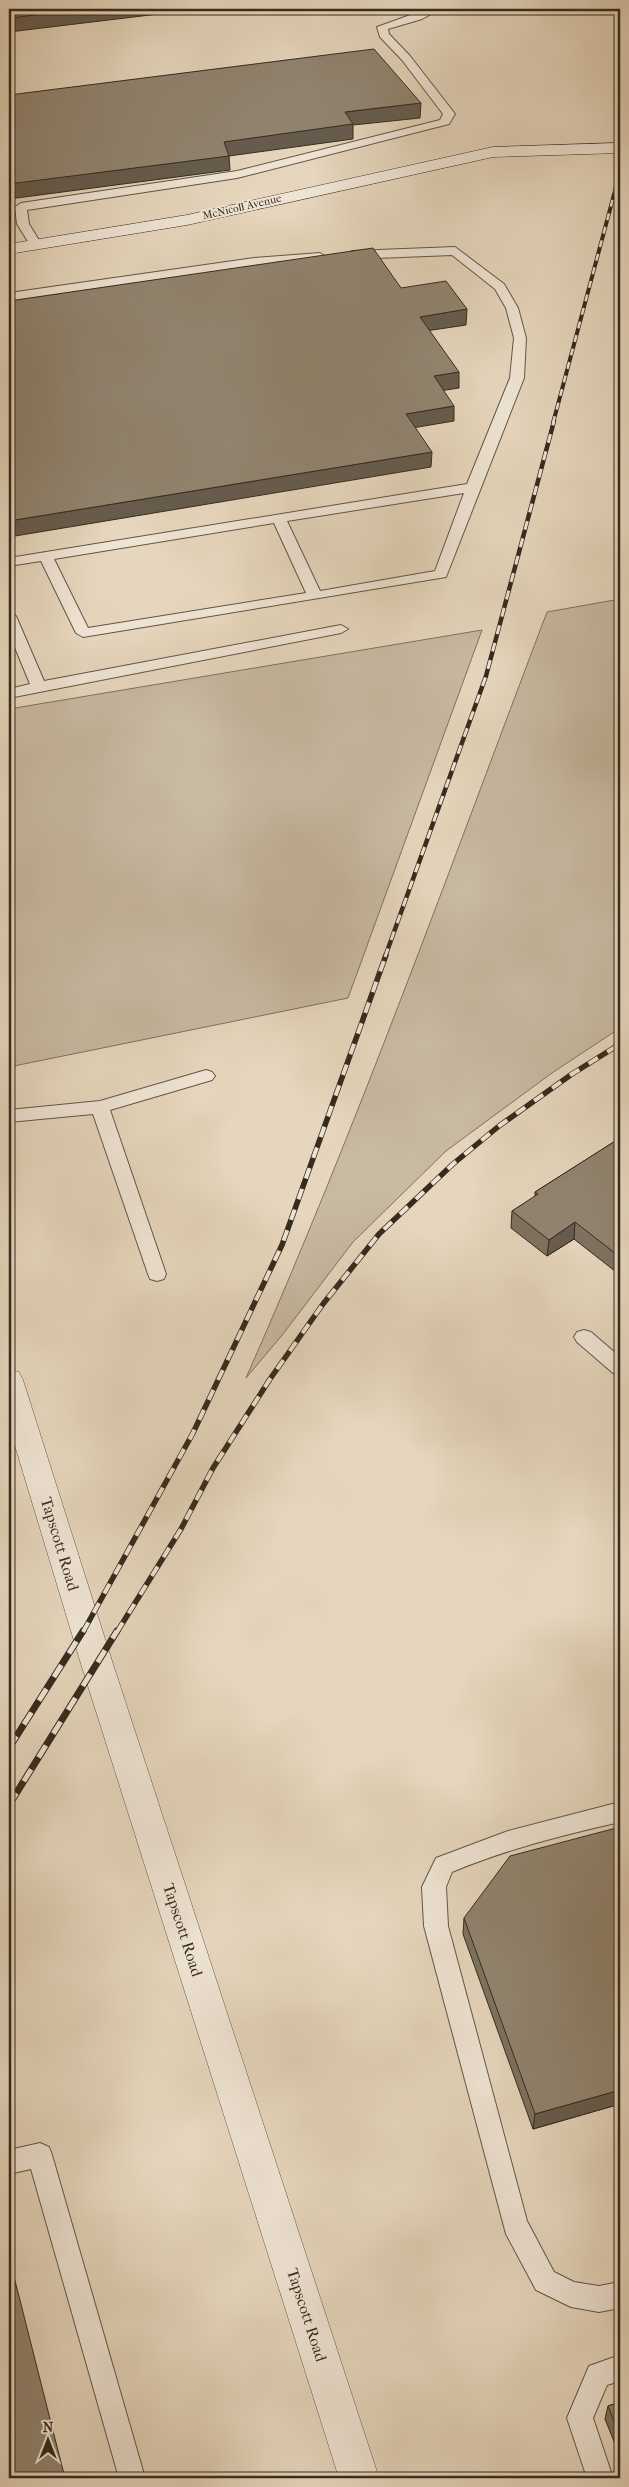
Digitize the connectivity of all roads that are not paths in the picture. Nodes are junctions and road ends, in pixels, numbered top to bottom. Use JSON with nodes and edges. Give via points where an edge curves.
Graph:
{"nodes":[{"id":1,"x":435,"y":9,"type":"edge"},
{"id":2,"x":620,"y":148,"type":"edge"},
{"id":3,"x":474,"y":157,"type":"junction"},
{"id":4,"x":620,"y":158,"type":"edge"},
{"id":5,"x":15,"y":208,"type":"edge"},
{"id":6,"x":36,"y":245,"type":"junction"},
{"id":7,"x":9,"y":249,"type":"edge"},
{"id":8,"x":9,"y":297,"type":"edge"},
{"id":9,"x":473,"y":487,"type":"junction"},
{"id":10,"x":279,"y":518,"type":"junction"},
{"id":11,"x":46,"y":557,"type":"junction"},
{"id":12,"x":9,"y":562,"type":"edge"},
{"id":13,"x":315,"y":596,"type":"junction"},
{"id":14,"x":9,"y":616,"type":"edge"},
{"id":15,"x":341,"y":629,"type":"dead end"},
{"id":16,"x":39,"y":687,"type":"junction"},
{"id":17,"x":9,"y":693,"type":"edge"},
{"id":18,"x":206,"y":1076,"type":"dead end"},
{"id":19,"x":100,"y":1107,"type":"junction"},
{"id":20,"x":9,"y":1116,"type":"edge"},
{"id":21,"x":157,"y":1274,"type":"dead end"},
{"id":22,"x":584,"y":1337,"type":"dead end"},
{"id":23,"x":620,"y":1368,"type":"edge"},
{"id":24,"x":9,"y":1380,"type":"edge"},
{"id":25,"x":620,"y":1812,"type":"edge"},
{"id":26,"x":9,"y":2162,"type":"edge"},
{"id":27,"x":620,"y":2295,"type":"edge"},
{"id":28,"x":620,"y":2368,"type":"edge"},
{"id":29,"x":132,"y":2478,"type":"edge"},
{"id":30,"x":359,"y":2478,"type":"edge"},
{"id":31,"x":600,"y":2478,"type":"edge"}],
"edges":[{"from":1,"to":5,"type":"lane","via":[[382,27],[384,35],[449,114],[445,122],[237,174]]},
{"from":2,"to":3,"type":"main road","name":"McNicoll Avenue","via":[[493,152]]},
{"from":3,"to":4,"type":"main road","name":"McNicoll Avenue","via":[[497,163]]},
{"from":3,"to":6,"type":"main road","name":"McNicoll Avenue","via":[[187,220]]},
{"from":5,"to":6,"type":"lane"},
{"from":6,"to":7,"type":"main road","name":"McNicoll Avenue"},
{"from":8,"to":9,"type":"lane","via":[[254,262],[455,252],[500,287],[520,338],[517,378]]},
{"from":9,"to":10,"type":"lane"},
{"from":9,"to":13,"type":"lane","via":[[441,574]]},
{"from":10,"to":11,"type":"lane"},
{"from":10,"to":13,"type":"lane"},
{"from":11,"to":12,"type":"lane"},
{"from":11,"to":13,"type":"lane","via":[[83,633]]},
{"from":14,"to":16,"type":"lane"},
{"from":15,"to":16,"type":"lane"},
{"from":16,"to":17,"type":"lane"},
{"from":18,"to":19,"type":"lane"},
{"from":19,"to":20,"type":"lane"},
{"from":19,"to":21,"type":"lane"},
{"from":22,"to":23,"type":"lane"},
{"from":24,"to":30,"type":"main road","name":"Tapscott Road"},
{"from":25,"to":27,"type":"lane","via":[[562,1824],[477,1850],[444,1865],[434,1887],[436,1926],[514,2225],[545,2281],[571,2294],[599,2299]]},
{"from":26,"to":29,"type":"lane","via":[[40,2155]]},
{"from":28,"to":31,"type":"lane","via":[[598,2375],[580,2418]]}]}
